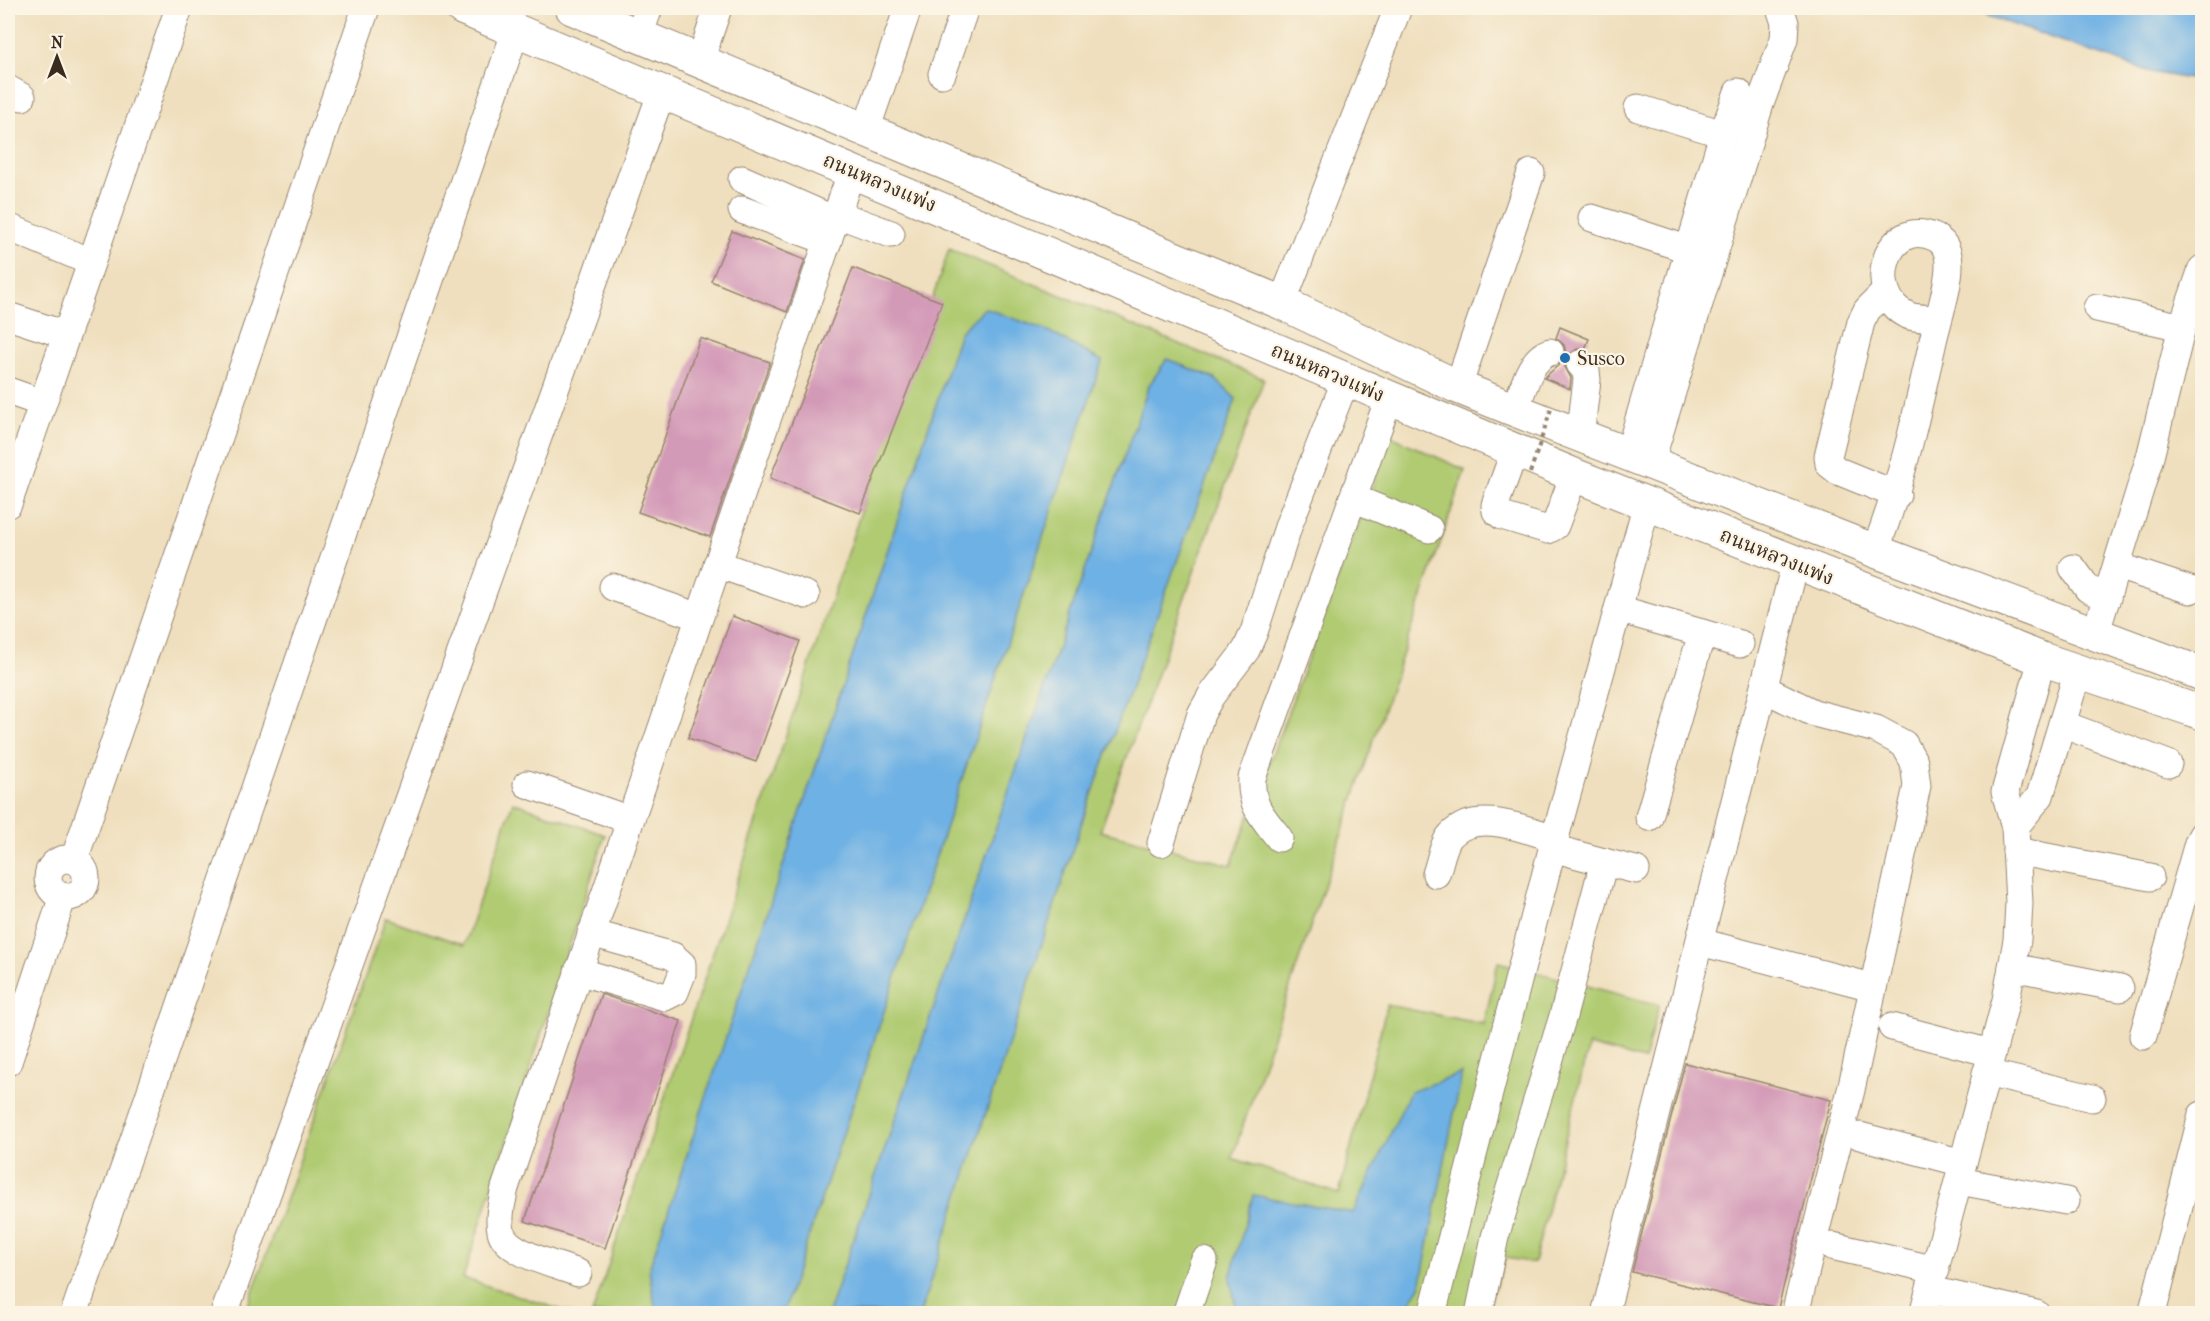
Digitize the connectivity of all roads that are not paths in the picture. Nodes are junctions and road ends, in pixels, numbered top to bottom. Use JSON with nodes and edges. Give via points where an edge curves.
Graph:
{"nodes":[{"id":1,"x":179,"y":8,"type":"edge"},
{"id":2,"x":366,"y":8,"type":"edge"},
{"id":3,"x":462,"y":8,"type":"edge"},
{"id":4,"x":572,"y":8,"type":"edge"},
{"id":5,"x":718,"y":8,"type":"edge"},
{"id":6,"x":908,"y":8,"type":"edge"},
{"id":7,"x":965,"y":8,"type":"edge"},
{"id":8,"x":1398,"y":8,"type":"edge"},
{"id":9,"x":1780,"y":8,"type":"edge"},
{"id":10,"x":644,"y":21,"type":"edge"},
{"id":11,"x":516,"y":30,"type":"junction"},
{"id":12,"x":700,"y":61,"type":"junction"},
{"id":13,"x":942,"y":74,"type":"dead end"},
{"id":14,"x":662,"y":91,"type":"junction"},
{"id":15,"x":1738,"y":92,"type":"dead end"},
{"id":16,"x":1638,"y":108,"type":"dead end"},
{"id":17,"x":866,"y":130,"type":"junction"},
{"id":18,"x":1723,"y":134,"type":"junction"},
{"id":19,"x":852,"y":170,"type":"junction"},
{"id":20,"x":1531,"y":173,"type":"dead end"},
{"id":21,"x":742,"y":179,"type":"dead end"},
{"id":22,"x":742,"y":210,"type":"dead end"},
{"id":23,"x":1592,"y":218,"type":"dead end"},
{"id":24,"x":834,"y":225,"type":"junction"},
{"id":25,"x":8,"y":227,"type":"edge"},
{"id":26,"x":891,"y":234,"type":"dead end"},
{"id":27,"x":1690,"y":250,"type":"junction"},
{"id":28,"x":91,"y":262,"type":"junction"},
{"id":29,"x":2202,"y":269,"type":"edge"},
{"id":30,"x":1885,"y":292,"type":"junction"},
{"id":31,"x":1282,"y":303,"type":"junction"},
{"id":32,"x":2097,"y":308,"type":"dead end"},
{"id":33,"x":8,"y":316,"type":"edge"},
{"id":34,"x":1938,"y":319,"type":"junction"},
{"id":35,"x":2182,"y":327,"type":"junction"},
{"id":36,"x":66,"y":335,"type":"junction"},
{"id":37,"x":1550,"y":352,"type":"dead end"},
{"id":38,"x":1580,"y":364,"type":"dead end"},
{"id":39,"x":1346,"y":379,"type":"junction"},
{"id":40,"x":1458,"y":387,"type":"junction"},
{"id":41,"x":8,"y":391,"type":"edge"},
{"id":42,"x":1389,"y":398,"type":"junction"},
{"id":43,"x":42,"y":403,"type":"junction"},
{"id":44,"x":1515,"y":410,"type":"junction"},
{"id":45,"x":1581,"y":437,"type":"junction"},
{"id":46,"x":1639,"y":460,"type":"junction"},
{"id":47,"x":1522,"y":462,"type":"junction"},
{"id":48,"x":1574,"y":475,"type":"junction"},
{"id":49,"x":1897,"y":495,"type":"junction"},
{"id":50,"x":1353,"y":498,"type":"junction"},
{"id":51,"x":1647,"y":503,"type":"junction"},
{"id":52,"x":8,"y":504,"type":"edge"},
{"id":53,"x":1429,"y":529,"type":"dead end"},
{"id":54,"x":1875,"y":551,"type":"junction"},
{"id":55,"x":717,"y":564,"type":"junction"},
{"id":56,"x":1795,"y":564,"type":"junction"},
{"id":57,"x":2117,"y":566,"type":"junction"},
{"id":58,"x":2073,"y":568,"type":"dead end"},
{"id":59,"x":613,"y":587,"type":"dead end"},
{"id":60,"x":2190,"y":590,"type":"dead end"},
{"id":61,"x":806,"y":595,"type":"dead end"},
{"id":62,"x":2107,"y":598,"type":"junction"},
{"id":63,"x":1618,"y":609,"type":"junction"},
{"id":64,"x":699,"y":617,"type":"junction"},
{"id":65,"x":1702,"y":633,"type":"junction"},
{"id":66,"x":2095,"y":635,"type":"junction"},
{"id":67,"x":1740,"y":644,"type":"dead end"},
{"id":68,"x":2042,"y":659,"type":"junction"},
{"id":69,"x":2078,"y":671,"type":"junction"},
{"id":70,"x":2202,"y":674,"type":"edge"},
{"id":71,"x":1765,"y":689,"type":"junction"},
{"id":72,"x":2202,"y":713,"type":"edge"},
{"id":73,"x":2062,"y":724,"type":"junction"},
{"id":74,"x":2168,"y":764,"type":"dead end"},
{"id":75,"x":527,"y":784,"type":"dead end"},
{"id":76,"x":1649,"y":817,"type":"dead end"},
{"id":77,"x":630,"y":820,"type":"junction"},
{"id":78,"x":2202,"y":835,"type":"edge"},
{"id":79,"x":1279,"y":838,"type":"dead end"},
{"id":80,"x":2016,"y":839,"type":"junction"},
{"id":81,"x":1161,"y":843,"type":"dead end"},
{"id":82,"x":1553,"y":843,"type":"junction"},
{"id":83,"x":1604,"y":862,"type":"junction"},
{"id":84,"x":1636,"y":870,"type":"dead end"},
{"id":85,"x":1436,"y":874,"type":"dead end"},
{"id":86,"x":2151,"y":877,"type":"dead end"},
{"id":87,"x":591,"y":933,"type":"junction"},
{"id":88,"x":1700,"y":942,"type":"junction"},
{"id":89,"x":2012,"y":967,"type":"junction"},
{"id":90,"x":578,"y":971,"type":"junction"},
{"id":91,"x":1872,"y":987,"type":"junction"},
{"id":92,"x":2120,"y":988,"type":"dead end"},
{"id":93,"x":1892,"y":1027,"type":"dead end"},
{"id":94,"x":2143,"y":1035,"type":"dead end"},
{"id":95,"x":8,"y":1062,"type":"edge"},
{"id":96,"x":1988,"y":1063,"type":"junction"},
{"id":97,"x":2092,"y":1098,"type":"dead end"},
{"id":98,"x":2202,"y":1115,"type":"edge"},
{"id":99,"x":1860,"y":1136,"type":"dead end"},
{"id":100,"x":1961,"y":1172,"type":"junction"},
{"id":101,"x":1464,"y":1190,"type":"junction"},
{"id":102,"x":1505,"y":1202,"type":"junction"},
{"id":103,"x":2066,"y":1202,"type":"dead end"},
{"id":104,"x":1832,"y":1246,"type":"dead end"},
{"id":105,"x":1204,"y":1261,"type":"dead end"},
{"id":106,"x":578,"y":1273,"type":"dead end"},
{"id":107,"x":1930,"y":1291,"type":"edge"},
{"id":108,"x":74,"y":1314,"type":"edge"},
{"id":109,"x":224,"y":1314,"type":"edge"},
{"id":110,"x":1186,"y":1314,"type":"edge"},
{"id":111,"x":1432,"y":1314,"type":"edge"},
{"id":112,"x":1479,"y":1314,"type":"edge"},
{"id":113,"x":1605,"y":1314,"type":"edge"},
{"id":114,"x":1795,"y":1314,"type":"edge"},
{"id":115,"x":2036,"y":1314,"type":"edge"},
{"id":116,"x":2152,"y":1314,"type":"edge"}],
"edges":[{"from":1,"to":28,"type":"street"},
{"from":2,"to":95,"type":"street","via":[[74,860],[56,863],[49,873],[50,885],[63,896]]},
{"from":3,"to":11,"type":"main road","name":"ถนนหลวงแพ่ง"},
{"from":4,"to":10,"type":"main road","name":"ถนนหลวงแพ่ง"},
{"from":5,"to":12,"type":"street"},
{"from":6,"to":17,"type":"street"},
{"from":7,"to":13,"type":"street"},
{"from":8,"to":31,"type":"street"},
{"from":9,"to":46,"type":"street","via":[[1785,23],[1784,39]]},
{"from":10,"to":12,"type":"main road","name":"ถนนหลวงแพ่ง"},
{"from":11,"to":14,"type":"main road","name":"ถนนหลวงแพ่ง"},
{"from":11,"to":108,"type":"street"},
{"from":12,"to":17,"type":"main road","name":"ถนนหลวงแพ่ง"},
{"from":14,"to":19,"type":"main road","name":"ถนนหลวงแพ่ง"},
{"from":14,"to":109,"type":"street"},
{"from":15,"to":18,"type":"street"},
{"from":16,"to":18,"type":"street"},
{"from":17,"to":31,"type":"main road","name":"ถนนหลวงแพ่ง"},
{"from":18,"to":27,"type":"street"},
{"from":19,"to":24,"type":"street"},
{"from":19,"to":39,"type":"main road","name":"ถนนหลวงแพ่ง"},
{"from":20,"to":40,"type":"street"},
{"from":21,"to":24,"type":"street"},
{"from":22,"to":24,"type":"street"},
{"from":23,"to":27,"type":"street"},
{"from":24,"to":26,"type":"street"},
{"from":24,"to":55,"type":"street"},
{"from":25,"to":28,"type":"street"},
{"from":27,"to":46,"type":"street"},
{"from":28,"to":36,"type":"street"},
{"from":29,"to":35,"type":"street"},
{"from":30,"to":34,"type":"street","via":[[1893,305],[1908,316]]},
{"from":30,"to":34,"type":"street","via":[[1887,257],[1894,243],[1904,236],[1936,238],[1946,247],[1949,266]]},
{"from":30,"to":49,"type":"street","via":[[1861,322],[1828,456],[1829,464],[1838,471]]},
{"from":31,"to":40,"type":"main road","name":"ถนนหลวงแพ่ง"},
{"from":32,"to":35,"type":"street"},
{"from":33,"to":36,"type":"street"},
{"from":34,"to":49,"type":"street"},
{"from":35,"to":57,"type":"street","via":[[2151,457]]},
{"from":36,"to":43,"type":"street"},
{"from":37,"to":44,"type":"street","via":[[1535,362]]},
{"from":38,"to":45,"type":"street","via":[[1587,380]]},
{"from":39,"to":42,"type":"main road","name":"ถนนหลวงแพ่ง"},
{"from":39,"to":81,"type":"street","via":[[1289,524],[1254,632],[1246,650],[1201,714]]},
{"from":40,"to":44,"type":"main road","name":"ถนนหลวงแพ่ง"},
{"from":41,"to":43,"type":"street"},
{"from":42,"to":47,"type":"main road","name":"ถนนหลวงแพ่ง"},
{"from":42,"to":50,"type":"street"},
{"from":43,"to":52,"type":"street"},
{"from":44,"to":45,"type":"main road","name":"ถนนหลวงแพ่ง"},
{"from":45,"to":46,"type":"main road","name":"ถนนหลวงแพ่ง"},
{"from":46,"to":54,"type":"main road","name":"ถนนหลวงแพ่ง"},
{"from":47,"to":48,"type":"main road","name":"ถนนหลวงแพ่ง"},
{"from":47,"to":48,"type":"street","via":[[1495,505],[1496,512],[1548,531],[1555,526]]},
{"from":48,"to":51,"type":"main road","name":"ถนนหลวงแพ่ง"},
{"from":49,"to":54,"type":"street"},
{"from":50,"to":53,"type":"street"},
{"from":50,"to":79,"type":"street","via":[[1252,778],[1251,796],[1257,810]]},
{"from":51,"to":56,"type":"main road","name":"ถนนหลวงแพ่ง"},
{"from":51,"to":63,"type":"street"},
{"from":54,"to":66,"type":"main road","name":"ถนนหลวงแพ่ง"},
{"from":55,"to":61,"type":"street"},
{"from":55,"to":64,"type":"street"},
{"from":56,"to":68,"type":"main road","name":"ถนนหลวงแพ่ง"},
{"from":56,"to":71,"type":"street"},
{"from":57,"to":60,"type":"street"},
{"from":57,"to":62,"type":"street"},
{"from":58,"to":62,"type":"street","via":[[2084,585]]},
{"from":59,"to":64,"type":"street"},
{"from":62,"to":66,"type":"street"},
{"from":63,"to":65,"type":"street"},
{"from":63,"to":82,"type":"street"},
{"from":64,"to":77,"type":"street"},
{"from":65,"to":67,"type":"street"},
{"from":65,"to":76,"type":"street"},
{"from":66,"to":70,"type":"main road","name":"ถนนหลวงแพ่ง"},
{"from":68,"to":69,"type":"main road","name":"ถนนหลวงแพ่ง"},
{"from":68,"to":80,"type":"street","via":[[2005,792]]},
{"from":69,"to":72,"type":"main road","name":"ถนนหลวงแพ่ง"},
{"from":69,"to":73,"type":"street"},
{"from":71,"to":88,"type":"street"},
{"from":71,"to":91,"type":"street","via":[[1814,713],[1876,729],[1904,744],[1914,762],[1917,786]]},
{"from":73,"to":74,"type":"street"},
{"from":73,"to":80,"type":"street","via":[[2040,796]]},
{"from":75,"to":77,"type":"street"},
{"from":77,"to":87,"type":"street"},
{"from":78,"to":94,"type":"street"},
{"from":80,"to":86,"type":"street"},
{"from":80,"to":89,"type":"street","via":[[2019,903]]},
{"from":82,"to":83,"type":"street"},
{"from":82,"to":85,"type":"street","via":[[1505,825],[1483,822],[1462,826],[1449,836]]},
{"from":82,"to":101,"type":"street"},
{"from":83,"to":84,"type":"street"},
{"from":83,"to":102,"type":"street","via":[[1563,1017]]},
{"from":87,"to":90,"type":"street"},
{"from":87,"to":90,"type":"street","via":[[673,956],[682,964],[682,974],[675,992],[665,998]]},
{"from":88,"to":91,"type":"street"},
{"from":88,"to":113,"type":"street"},
{"from":89,"to":92,"type":"street"},
{"from":89,"to":96,"type":"street"},
{"from":90,"to":106,"type":"street","via":[[500,1211],[501,1233],[509,1245]]},
{"from":91,"to":114,"type":"street","via":[[1851,1090]]},
{"from":93,"to":96,"type":"street"},
{"from":96,"to":97,"type":"street"},
{"from":96,"to":100,"type":"street"},
{"from":98,"to":116,"type":"street"},
{"from":99,"to":100,"type":"street"},
{"from":100,"to":103,"type":"street"},
{"from":100,"to":107,"type":"street"},
{"from":101,"to":102,"type":"street"},
{"from":101,"to":111,"type":"street"},
{"from":102,"to":112,"type":"street"},
{"from":104,"to":107,"type":"street"},
{"from":105,"to":110,"type":"street"},
{"from":107,"to":115,"type":"street"}]}
